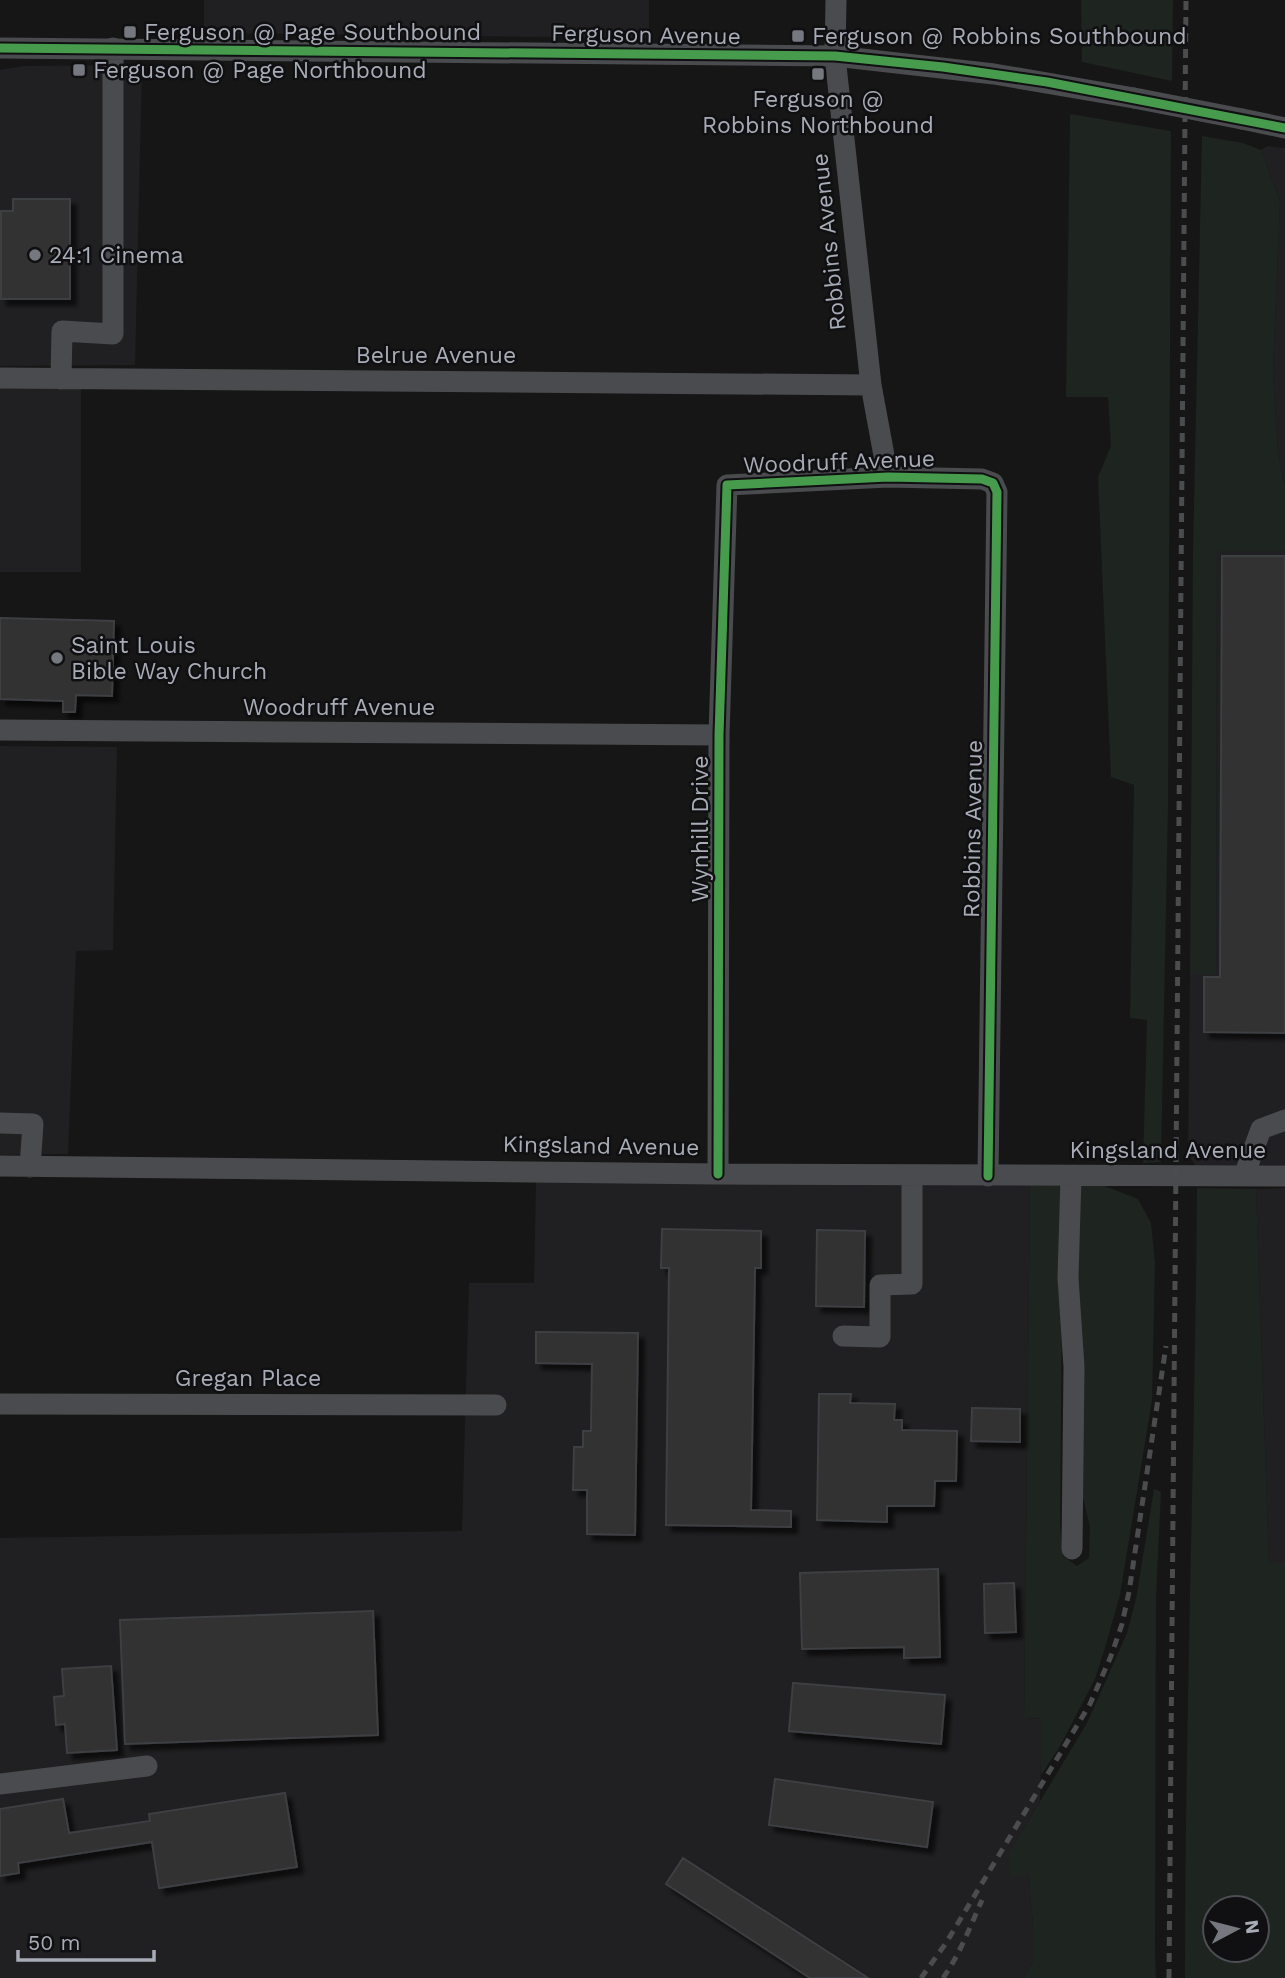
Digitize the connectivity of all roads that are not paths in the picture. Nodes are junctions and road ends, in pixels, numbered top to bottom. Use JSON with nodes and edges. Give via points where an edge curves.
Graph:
{"nodes":[{"id":1,"x":836,"y":0,"type":"edge"},
{"id":2,"x":0,"y":48,"type":"edge"},
{"id":3,"x":113,"y":48,"type":"junction"},
{"id":4,"x":835,"y":56,"type":"junction"},
{"id":5,"x":1285,"y":128,"type":"edge"},
{"id":6,"x":0,"y":378,"type":"edge"},
{"id":7,"x":61,"y":379,"type":"junction"},
{"id":8,"x":871,"y":385,"type":"junction"},
{"id":9,"x":888,"y":477,"type":"junction"},
{"id":10,"x":993,"y":483,"type":"joint"},
{"id":11,"x":727,"y":485,"type":"joint"},
{"id":12,"x":0,"y":730,"type":"edge"},
{"id":13,"x":719,"y":736,"type":"junction"},
{"id":14,"x":1285,"y":1120,"type":"edge"},
{"id":15,"x":0,"y":1123,"type":"edge"},
{"id":16,"x":0,"y":1167,"type":"edge"},
{"id":17,"x":30,"y":1167,"type":"junction"},
{"id":18,"x":718,"y":1174,"type":"junction"},
{"id":19,"x":912,"y":1175,"type":"junction"},
{"id":20,"x":988,"y":1175,"type":"junction"},
{"id":21,"x":1071,"y":1176,"type":"junction"},
{"id":22,"x":1244,"y":1176,"type":"junction"},
{"id":23,"x":1285,"y":1176,"type":"edge"},
{"id":24,"x":843,"y":1336,"type":"dead end"},
{"id":25,"x":0,"y":1404,"type":"edge"},
{"id":26,"x":496,"y":1405,"type":"dead end"},
{"id":27,"x":1072,"y":1549,"type":"dead end"},
{"id":28,"x":146,"y":1766,"type":"dead end"},
{"id":29,"x":0,"y":1784,"type":"edge"}],
"edges":[{"from":1,"to":4,"type":"street","name":"Robbins Avenue"},
{"from":2,"to":3,"type":"street","name":"Ferguson Avenue"},
{"from":3,"to":4,"type":"street","name":"Ferguson Avenue"},
{"from":3,"to":7,"type":"street","via":[[113,334],[62,331]]},
{"from":4,"to":5,"type":"street","name":"Ferguson Avenue","bridge":true,"via":[[994,74]]},
{"from":4,"to":8,"type":"street","name":"Robbins Avenue"},
{"from":6,"to":7,"type":"street","name":"Belrue Avenue"},
{"from":7,"to":8,"type":"street","name":"Belrue Avenue"},
{"from":8,"to":9,"type":"street","name":"Robbins Avenue"},
{"from":9,"to":10,"type":"street","name":"Woodruff Avenue"},
{"from":9,"to":11,"type":"street","name":"Woodruff Avenue"},
{"from":10,"to":20,"type":"street","name":"Robbins Avenue","via":[[997,492]]},
{"from":11,"to":13,"type":"street","name":"Wynhill Drive"},
{"from":12,"to":13,"type":"street","name":"Woodruff Avenue"},
{"from":13,"to":18,"type":"street","name":"Wynhill Drive"},
{"from":14,"to":22,"type":"street","via":[[1261,1129]]},
{"from":15,"to":17,"type":"street","via":[[33,1124]]},
{"from":16,"to":17,"type":"street","name":"Kingsland Avenue"},
{"from":17,"to":18,"type":"street","name":"Kingsland Avenue"},
{"from":18,"to":19,"type":"street","name":"Kingsland Avenue"},
{"from":19,"to":20,"type":"street","name":"Kingsland Avenue"},
{"from":19,"to":24,"type":"street","via":[[912,1284],[880,1285],[880,1337]]},
{"from":20,"to":21,"type":"street","name":"Kingsland Avenue"},
{"from":21,"to":22,"type":"street","name":"Kingsland Avenue"},
{"from":21,"to":27,"type":"street"},
{"from":22,"to":23,"type":"street","name":"Kingsland Avenue"},
{"from":25,"to":26,"type":"street","name":"Gregan Place"},
{"from":28,"to":29,"type":"street"}]}
